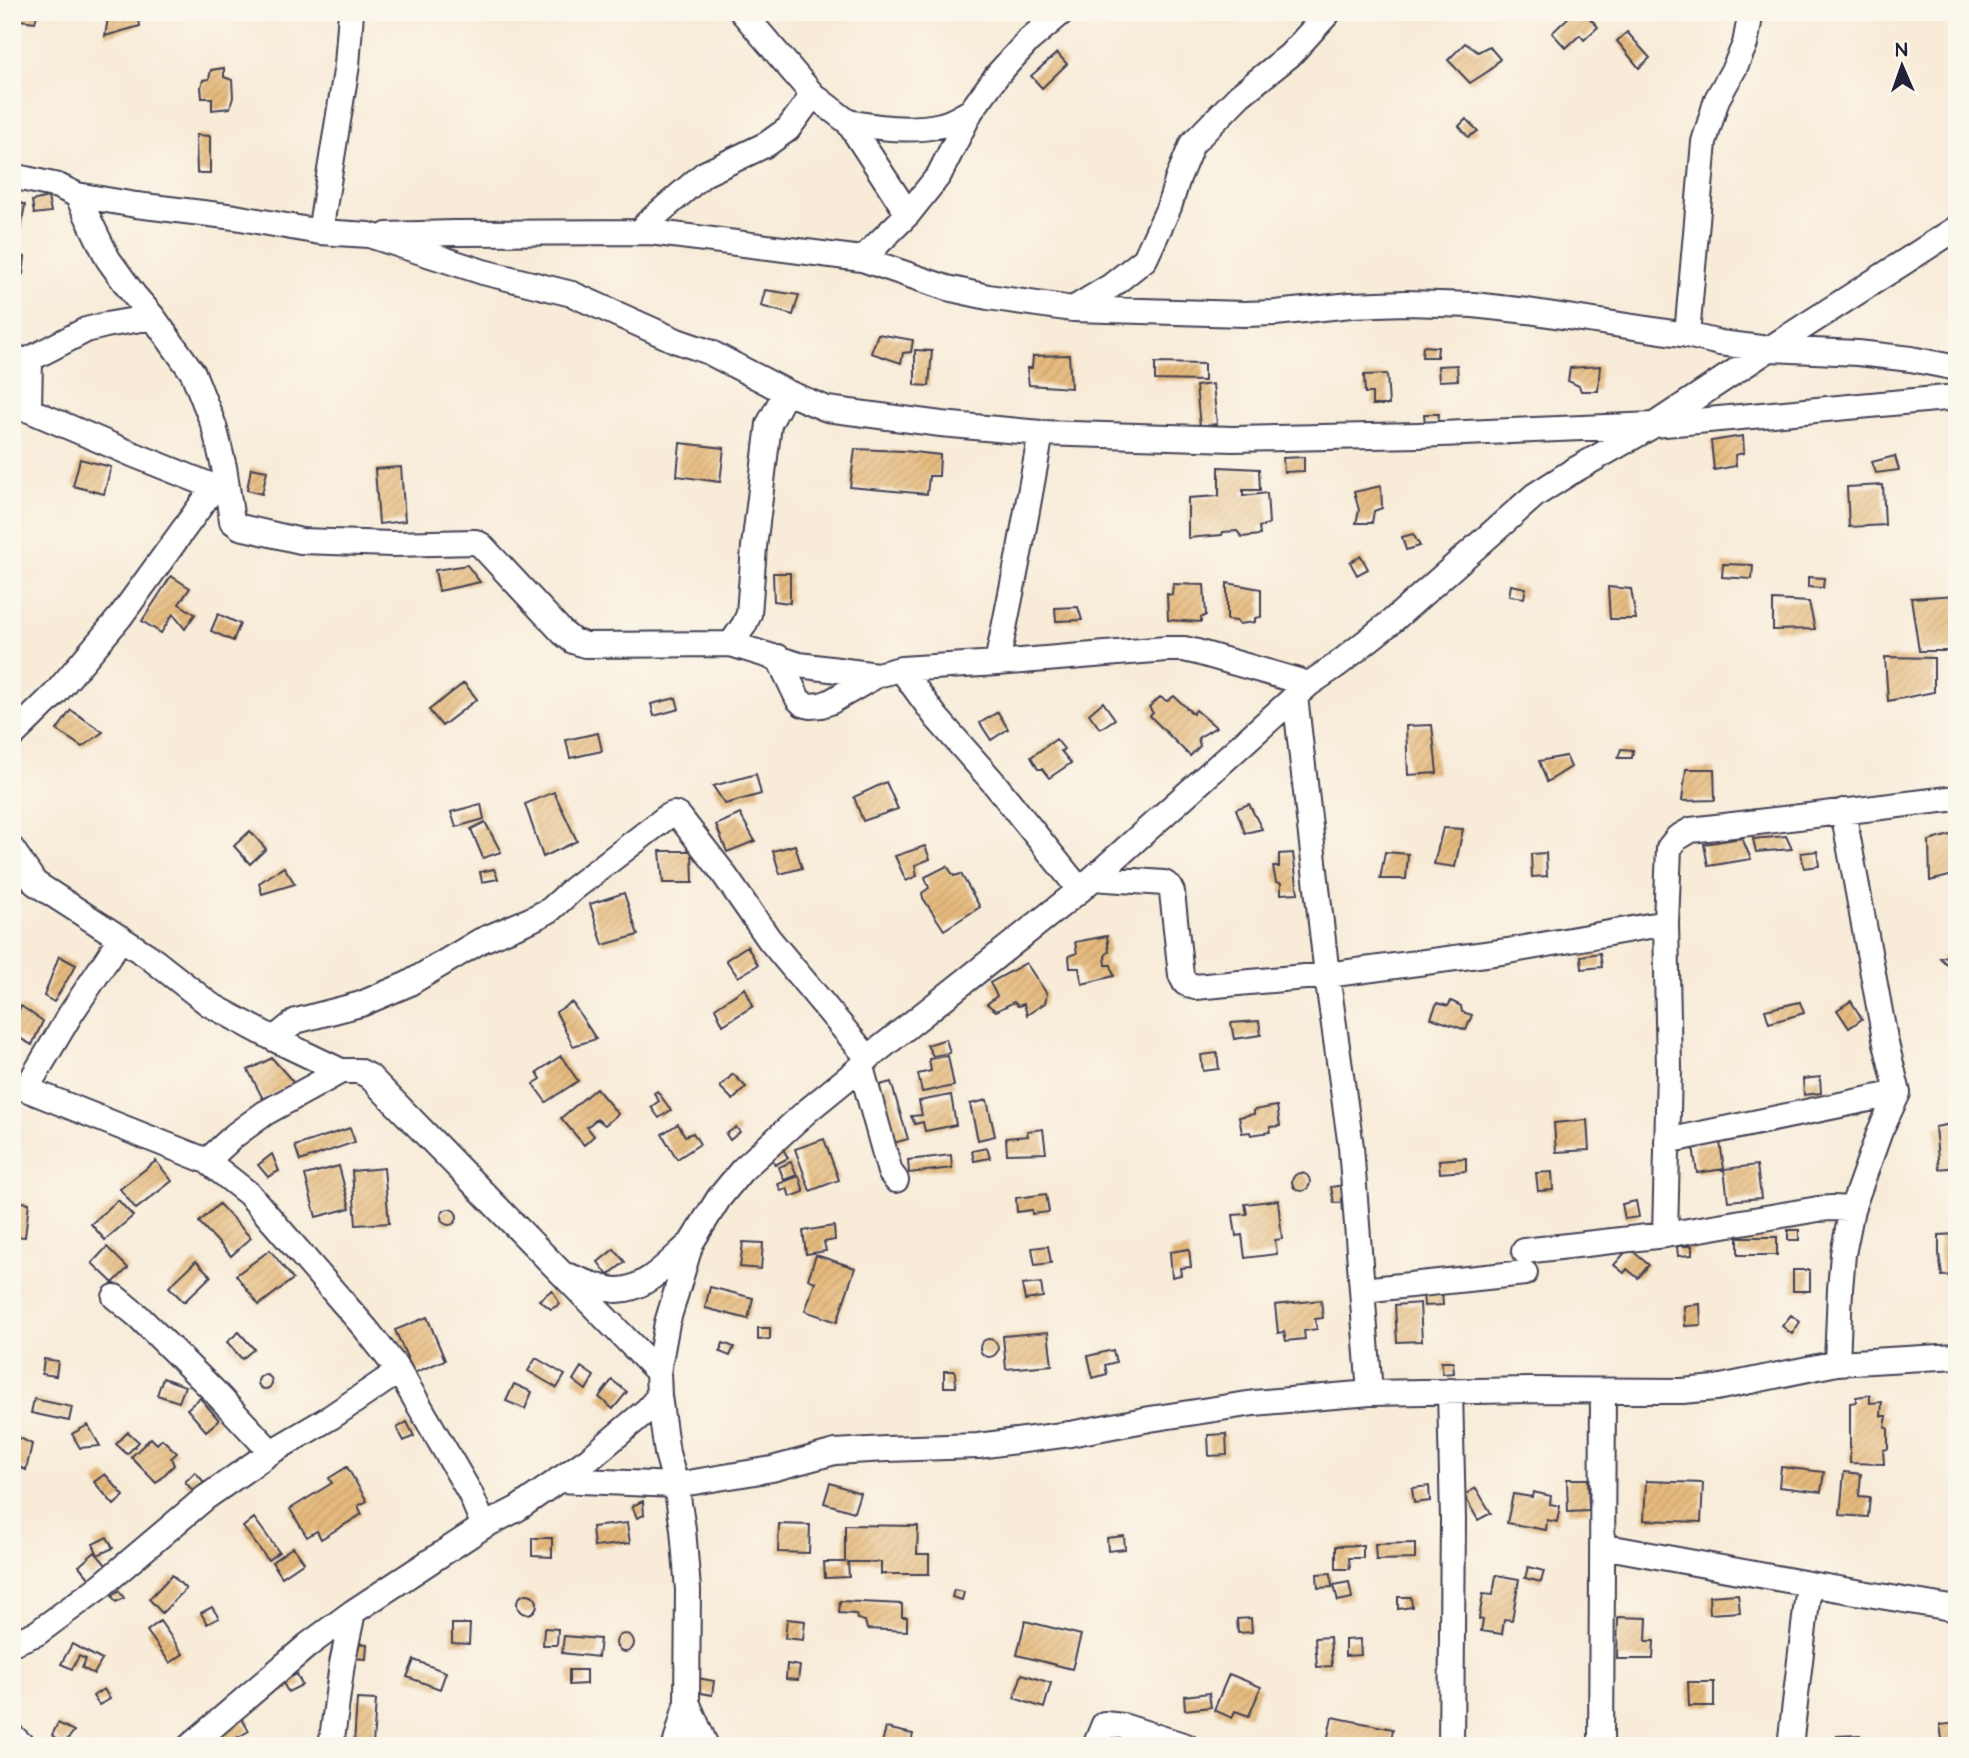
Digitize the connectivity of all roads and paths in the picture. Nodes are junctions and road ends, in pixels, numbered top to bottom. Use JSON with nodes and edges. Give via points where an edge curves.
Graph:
{"nodes":[{"id":1,"x":351,"y":12,"type":"edge"},
{"id":2,"x":742,"y":12,"type":"edge"},
{"id":3,"x":1062,"y":12,"type":"edge"},
{"id":4,"x":1329,"y":12,"type":"edge"},
{"id":5,"x":1751,"y":12,"type":"edge"},
{"id":6,"x":813,"y":95,"type":"junction"},
{"id":7,"x":971,"y":111,"type":"junction"},
{"id":8,"x":848,"y":122,"type":"junction"},
{"id":9,"x":12,"y":176,"type":"edge"},
{"id":10,"x":77,"y":195,"type":"junction"},
{"id":11,"x":908,"y":214,"type":"junction"},
{"id":12,"x":1957,"y":228,"type":"edge"},
{"id":13,"x":320,"y":232,"type":"junction"},
{"id":14,"x":650,"y":232,"type":"junction"},
{"id":15,"x":369,"y":235,"type":"junction"},
{"id":16,"x":862,"y":260,"type":"junction"},
{"id":17,"x":1073,"y":309,"type":"junction"},
{"id":18,"x":153,"y":317,"type":"junction"},
{"id":19,"x":1686,"y":335,"type":"junction"},
{"id":20,"x":1769,"y":348,"type":"junction"},
{"id":21,"x":21,"y":360,"type":"edge"},
{"id":22,"x":1957,"y":368,"type":"edge"},
{"id":23,"x":786,"y":392,"type":"junction"},
{"id":24,"x":1957,"y":397,"type":"edge"},
{"id":25,"x":20,"y":408,"type":"edge"},
{"id":26,"x":1654,"y":425,"type":"junction"},
{"id":27,"x":1041,"y":433,"type":"junction"},
{"id":28,"x":221,"y":489,"type":"junction"},
{"id":29,"x":731,"y":643,"type":"junction"},
{"id":30,"x":778,"y":657,"type":"junction"},
{"id":31,"x":997,"y":663,"type":"junction"},
{"id":32,"x":901,"y":669,"type":"junction"},
{"id":33,"x":877,"y":675,"type":"junction"},
{"id":34,"x":1302,"y":690,"type":"junction"},
{"id":35,"x":12,"y":736,"type":"edge"},
{"id":36,"x":1957,"y":798,"type":"edge"},
{"id":37,"x":1843,"y":811,"type":"junction"},
{"id":38,"x":12,"y":849,"type":"edge"},
{"id":39,"x":12,"y":869,"type":"edge"},
{"id":40,"x":35,"y":883,"type":"junction"},
{"id":41,"x":1086,"y":884,"type":"junction"},
{"id":42,"x":1665,"y":923,"type":"junction"},
{"id":43,"x":121,"y":939,"type":"junction"},
{"id":44,"x":1327,"y":975,"type":"junction"},
{"id":45,"x":274,"y":1039,"type":"junction"},
{"id":46,"x":864,"y":1063,"type":"junction"},
{"id":47,"x":341,"y":1071,"type":"junction"},
{"id":48,"x":1898,"y":1094,"type":"junction"},
{"id":49,"x":1667,"y":1141,"type":"junction"},
{"id":50,"x":207,"y":1161,"type":"junction"},
{"id":51,"x":896,"y":1180,"type":"dead end"},
{"id":52,"x":1852,"y":1209,"type":"junction"},
{"id":53,"x":1665,"y":1235,"type":"junction"},
{"id":54,"x":691,"y":1243,"type":"junction"},
{"id":55,"x":564,"y":1275,"type":"junction"},
{"id":56,"x":1362,"y":1290,"type":"junction"},
{"id":57,"x":115,"y":1297,"type":"dead end"},
{"id":58,"x":1957,"y":1356,"type":"edge"},
{"id":59,"x":1838,"y":1363,"type":"junction"},
{"id":60,"x":399,"y":1371,"type":"junction"},
{"id":61,"x":658,"y":1372,"type":"junction"},
{"id":62,"x":1450,"y":1391,"type":"junction"},
{"id":63,"x":1603,"y":1391,"type":"junction"},
{"id":64,"x":1370,"y":1393,"type":"junction"},
{"id":65,"x":659,"y":1396,"type":"junction"},
{"id":66,"x":271,"y":1452,"type":"junction"},
{"id":67,"x":558,"y":1480,"type":"junction"},
{"id":68,"x":676,"y":1485,"type":"junction"},
{"id":69,"x":484,"y":1526,"type":"junction"},
{"id":70,"x":1602,"y":1546,"type":"junction"},
{"id":71,"x":1809,"y":1584,"type":"junction"},
{"id":72,"x":1957,"y":1609,"type":"edge"},
{"id":73,"x":353,"y":1612,"type":"junction"},
{"id":74,"x":12,"y":1643,"type":"edge"},
{"id":75,"x":687,"y":1702,"type":"junction"},
{"id":76,"x":12,"y":1736,"type":"edge"},
{"id":77,"x":23,"y":1746,"type":"edge"},
{"id":78,"x":191,"y":1746,"type":"edge"},
{"id":79,"x":331,"y":1746,"type":"edge"},
{"id":80,"x":675,"y":1746,"type":"edge"},
{"id":81,"x":706,"y":1746,"type":"edge"},
{"id":82,"x":1095,"y":1746,"type":"edge"},
{"id":83,"x":1186,"y":1746,"type":"edge"},
{"id":84,"x":1451,"y":1746,"type":"edge"},
{"id":85,"x":1601,"y":1746,"type":"edge"},
{"id":86,"x":1790,"y":1746,"type":"edge"}],
"edges":[{"from":1,"to":13,"type":"street"},
{"from":2,"to":6,"type":"street"},
{"from":3,"to":7,"type":"street","via":[[998,74]]},
{"from":4,"to":17,"type":"street","via":[[1290,55],[1240,95],[1192,144],[1145,259]]},
{"from":5,"to":19,"type":"street","via":[[1745,44],[1717,99],[1704,142]]},
{"from":6,"to":8,"type":"street"},
{"from":6,"to":14,"type":"street","via":[[788,129],[683,190],[647,223]]},
{"from":7,"to":8,"type":"street","via":[[943,125],[870,127]]},
{"from":7,"to":11,"type":"street","via":[[939,175]]},
{"from":8,"to":11,"type":"street"},
{"from":9,"to":10,"type":"street"},
{"from":10,"to":13,"type":"street"},
{"from":10,"to":18,"type":"street","via":[[108,259]]},
{"from":11,"to":16,"type":"street"},
{"from":12,"to":20,"type":"street"},
{"from":13,"to":15,"type":"street"},
{"from":14,"to":15,"type":"street"},
{"from":14,"to":16,"type":"street"},
{"from":15,"to":23,"type":"street","via":[[483,272],[572,294],[709,352]]},
{"from":16,"to":17,"type":"street","via":[[947,288]]},
{"from":17,"to":19,"type":"street","via":[[1244,314],[1351,305],[1473,305]]},
{"from":18,"to":21,"type":"street","via":[[86,330]]},
{"from":18,"to":28,"type":"street","via":[[193,373],[214,426],[224,467]]},
{"from":19,"to":20,"type":"street"},
{"from":20,"to":22,"type":"street","via":[[1911,359]]},
{"from":20,"to":26,"type":"street"},
{"from":21,"to":25,"type":"street"},
{"from":23,"to":27,"type":"street","via":[[827,409]]},
{"from":23,"to":29,"type":"street","via":[[769,424],[750,614]]},
{"from":24,"to":26,"type":"street"},
{"from":25,"to":28,"type":"street"},
{"from":26,"to":27,"type":"street","via":[[1246,439]]},
{"from":26,"to":34,"type":"street","via":[[1535,495],[1391,622]]},
{"from":27,"to":31,"type":"street"},
{"from":28,"to":29,"type":"street","via":[[232,521],[240,527],[301,541],[475,542],[564,634],[585,645]]},
{"from":28,"to":35,"type":"street","via":[[55,694]]},
{"from":29,"to":30,"type":"street"},
{"from":30,"to":33,"type":"street","via":[[799,665]]},
{"from":30,"to":33,"type":"street","via":[[798,699],[810,706],[830,702]]},
{"from":31,"to":32,"type":"street"},
{"from":31,"to":34,"type":"street","via":[[1184,649]]},
{"from":32,"to":33,"type":"street"},
{"from":32,"to":41,"type":"street","via":[[936,717]]},
{"from":34,"to":41,"type":"street"},
{"from":34,"to":44,"type":"street"},
{"from":36,"to":37,"type":"street"},
{"from":37,"to":42,"type":"street","via":[[1691,830],[1677,838],[1669,848]]},
{"from":37,"to":48,"type":"street"},
{"from":38,"to":40,"type":"street"},
{"from":39,"to":40,"type":"street"},
{"from":40,"to":43,"type":"street"},
{"from":41,"to":44,"type":"street","via":[[1169,886],[1181,975],[1195,987]]},
{"from":41,"to":46,"type":"street"},
{"from":42,"to":44,"type":"street","via":[[1508,951]]},
{"from":42,"to":49,"type":"street"},
{"from":43,"to":45,"type":"street","via":[[209,1004]]},
{"from":43,"to":50,"type":"street","via":[[26,1089]]},
{"from":44,"to":56,"type":"street","via":[[1352,1147]]},
{"from":45,"to":46,"type":"street","via":[[296,1021],[361,1004],[408,984],[480,941],[550,910],[674,814],[713,859]]},
{"from":45,"to":47,"type":"street"},
{"from":46,"to":51,"type":"street","via":[[890,1172]]},
{"from":46,"to":54,"type":"street","via":[[742,1170]]},
{"from":47,"to":50,"type":"street","via":[[265,1113]]},
{"from":47,"to":55,"type":"street","via":[[369,1076]]},
{"from":48,"to":49,"type":"street"},
{"from":48,"to":52,"type":"street"},
{"from":49,"to":53,"type":"street"},
{"from":50,"to":60,"type":"street","via":[[249,1194]]},
{"from":52,"to":53,"type":"street","via":[[1818,1209]]},
{"from":52,"to":59,"type":"street","via":[[1843,1254]]},
{"from":53,"to":56,"type":"street"},
{"from":54,"to":55,"type":"street","via":[[633,1287],[615,1290]]},
{"from":54,"to":61,"type":"street"},
{"from":55,"to":61,"type":"street"},
{"from":56,"to":64,"type":"street"},
{"from":57,"to":66,"type":"street"},
{"from":58,"to":59,"type":"street"},
{"from":59,"to":63,"type":"street","via":[[1716,1388]]},
{"from":60,"to":66,"type":"street"},
{"from":60,"to":69,"type":"street","via":[[470,1493]]},
{"from":61,"to":65,"type":"street"},
{"from":62,"to":63,"type":"street"},
{"from":62,"to":64,"type":"street"},
{"from":62,"to":84,"type":"street"},
{"from":63,"to":70,"type":"street"},
{"from":64,"to":68,"type":"street","via":[[1254,1403],[978,1446],[855,1450]]},
{"from":65,"to":67,"type":"street","via":[[589,1459]]},
{"from":65,"to":68,"type":"street"},
{"from":66,"to":74,"type":"street","via":[[205,1498],[37,1633]]},
{"from":67,"to":68,"type":"street"},
{"from":67,"to":69,"type":"street"},
{"from":68,"to":75,"type":"street","via":[[688,1590]]},
{"from":69,"to":73,"type":"street"},
{"from":70,"to":71,"type":"street"},
{"from":70,"to":85,"type":"street"},
{"from":71,"to":72,"type":"street"},
{"from":71,"to":86,"type":"street"},
{"from":73,"to":78,"type":"street"},
{"from":73,"to":79,"type":"street"},
{"from":75,"to":80,"type":"street"},
{"from":75,"to":81,"type":"street"},
{"from":76,"to":77,"type":"street"},
{"from":82,"to":83,"type":"street","via":[[1104,1724]]}]}
